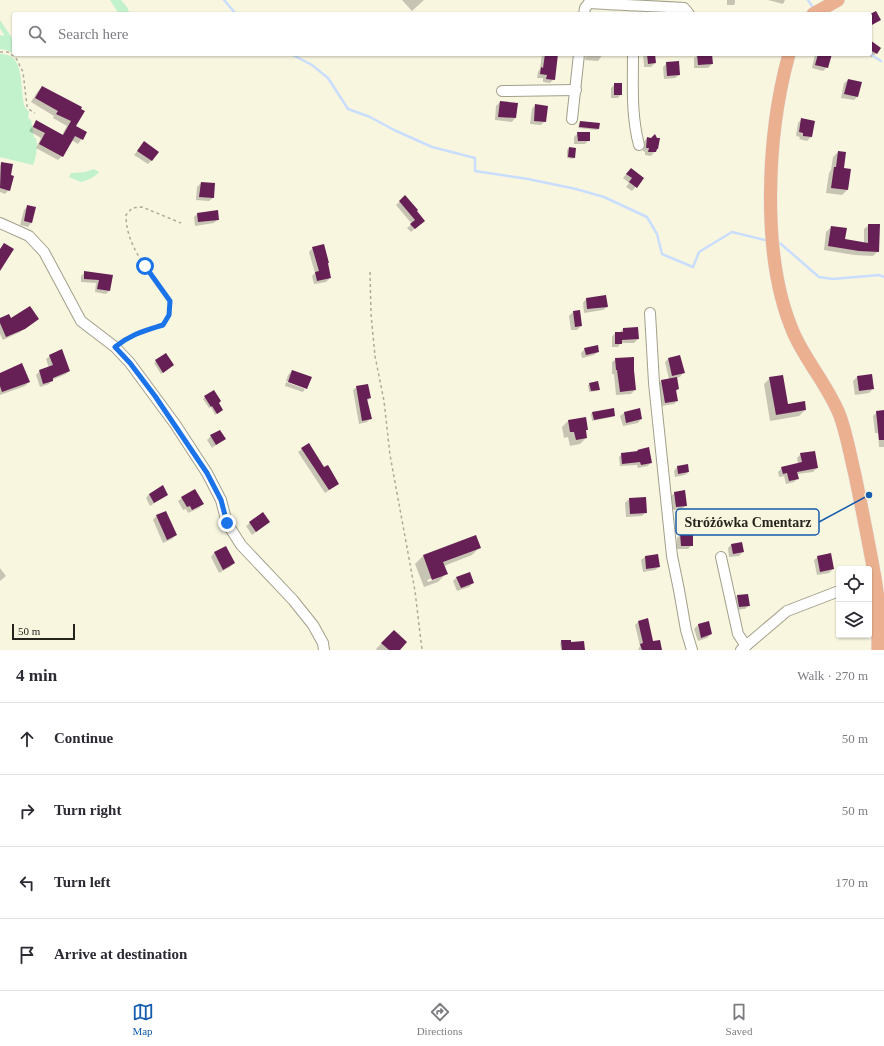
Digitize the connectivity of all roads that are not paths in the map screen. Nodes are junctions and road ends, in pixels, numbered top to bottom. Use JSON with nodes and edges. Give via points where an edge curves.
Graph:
{"nodes":[{"id":1,"x":838,"y":0,"type":"edge"},
{"id":2,"x":589,"y":2,"type":"edge"},
{"id":3,"x":634,"y":10,"type":"edge"},
{"id":4,"x":584,"y":12,"type":"edge"},
{"id":5,"x":687,"y":12,"type":"edge"},
{"id":6,"x":817,"y":12,"type":"edge"},
{"id":7,"x":579,"y":56,"type":"edge"},
{"id":8,"x":633,"y":56,"type":"edge"},
{"id":9,"x":789,"y":56,"type":"edge"},
{"id":10,"x":576,"y":90,"type":"junction"},
{"id":11,"x":502,"y":91,"type":"dead end"},
{"id":12,"x":572,"y":119,"type":"dead end"},
{"id":13,"x":639,"y":145,"type":"dead end"},
{"id":14,"x":0,"y":223,"type":"edge"},
{"id":15,"x":650,"y":313,"type":"dead end"},
{"id":16,"x":721,"y":557,"type":"dead end"},
{"id":17,"x":870,"y":566,"type":"edge"},
{"id":18,"x":872,"y":579,"type":"edge"},
{"id":19,"x":836,"y":592,"type":"edge"},
{"id":20,"x":881,"y":601,"type":"edge"},
{"id":21,"x":743,"y":648,"type":"edge"},
{"id":22,"x":324,"y":650,"type":"edge"},
{"id":23,"x":692,"y":650,"type":"edge"},
{"id":24,"x":878,"y":650,"type":"edge"}],
"edges":[{"from":1,"to":6,"type":"main road"},
{"from":2,"to":3,"type":"street"},
{"from":2,"to":4,"type":"street"},
{"from":3,"to":5,"type":"street","via":[[656,6],[684,8]]},
{"from":7,"to":10,"type":"street"},
{"from":8,"to":13,"type":"street","via":[[635,131]]},
{"from":9,"to":17,"type":"main road","via":[[778,104],[773,152],[771,196],[778,278],[794,335],[840,416],[847,440]]},
{"from":10,"to":11,"type":"street"},
{"from":10,"to":12,"type":"street"},
{"from":14,"to":22,"type":"street","via":[[29,236],[44,252],[80,321],[115,347],[130,363],[207,473],[221,500],[227,523],[241,545],[294,600],[313,625]]},
{"from":15,"to":23,"type":"street","via":[[654,383],[672,556]]},
{"from":16,"to":21,"type":"street"},
{"from":18,"to":20,"type":"main road"},
{"from":19,"to":21,"type":"street","via":[[787,611]]},
{"from":20,"to":24,"type":"main road"}]}
